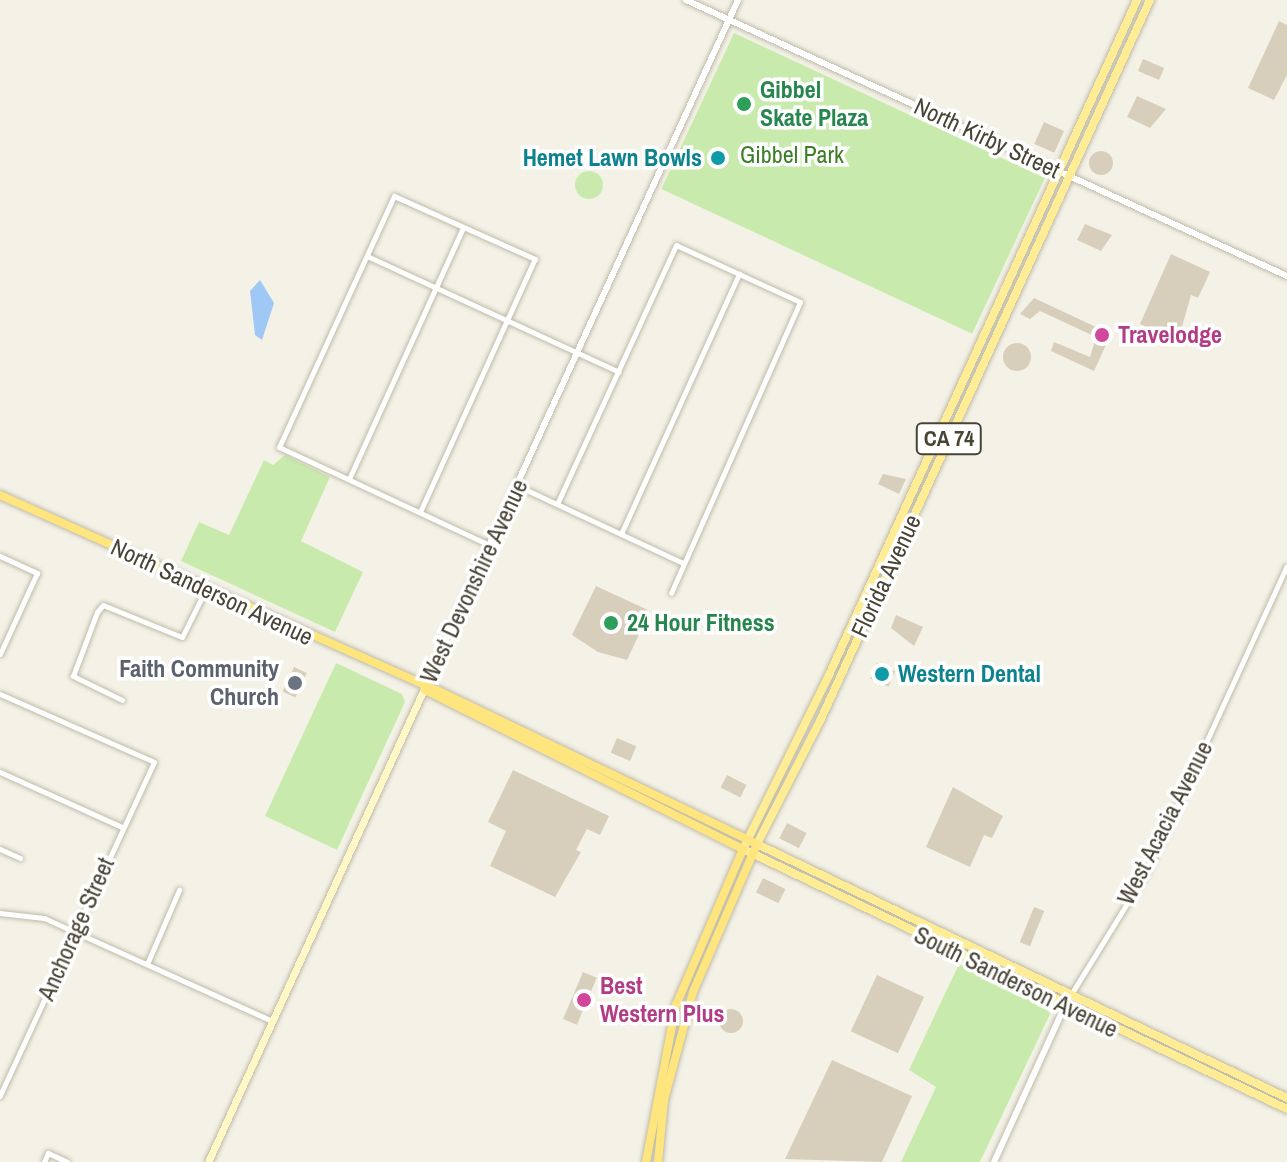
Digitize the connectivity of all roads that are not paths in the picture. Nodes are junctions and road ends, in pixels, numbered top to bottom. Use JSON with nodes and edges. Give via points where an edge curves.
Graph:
{"nodes":[{"id":1,"x":686,"y":0,"type":"edge"},
{"id":2,"x":738,"y":0,"type":"edge"},
{"id":3,"x":1140,"y":0,"type":"edge"},
{"id":4,"x":1150,"y":0,"type":"edge"},
{"id":5,"x":730,"y":20,"type":"junction"},
{"id":6,"x":1128,"y":20,"type":"junction"},
{"id":7,"x":1134,"y":35,"type":"junction"},
{"id":8,"x":1105,"y":98,"type":"junction"},
{"id":9,"x":1059,"y":171,"type":"junction"},
{"id":10,"x":1070,"y":175,"type":"junction"},
{"id":11,"x":463,"y":228,"type":"junction"},
{"id":12,"x":367,"y":256,"type":"junction"},
{"id":13,"x":739,"y":274,"type":"junction"},
{"id":14,"x":1287,"y":276,"type":"edge"},
{"id":15,"x":436,"y":288,"type":"junction"},
{"id":16,"x":507,"y":321,"type":"junction"},
{"id":17,"x":979,"y":346,"type":"junction"},
{"id":18,"x":579,"y":353,"type":"junction"},
{"id":19,"x":619,"y":372,"type":"junction"},
{"id":20,"x":973,"y":385,"type":"junction"},
{"id":21,"x":955,"y":399,"type":"junction"},
{"id":22,"x":945,"y":448,"type":"junction"},
{"id":23,"x":349,"y":479,"type":"junction"},
{"id":24,"x":518,"y":486,"type":"junction"},
{"id":25,"x":0,"y":495,"type":"edge"},
{"id":26,"x":557,"y":504,"type":"junction"},
{"id":27,"x":420,"y":512,"type":"junction"},
{"id":28,"x":621,"y":534,"type":"junction"},
{"id":29,"x":490,"y":546,"type":"junction"},
{"id":30,"x":0,"y":556,"type":"edge"},
{"id":31,"x":684,"y":563,"type":"junction"},
{"id":32,"x":1287,"y":566,"type":"edge"},
{"id":33,"x":206,"y":589,"type":"junction"},
{"id":34,"x":671,"y":593,"type":"dead end"},
{"id":35,"x":0,"y":654,"type":"edge"},
{"id":36,"x":424,"y":689,"type":"junction"},
{"id":37,"x":0,"y":694,"type":"edge"},
{"id":38,"x":122,"y":700,"type":"dead end"},
{"id":39,"x":0,"y":772,"type":"edge"},
{"id":40,"x":630,"y":794,"type":"junction"},
{"id":41,"x":659,"y":797,"type":"junction"},
{"id":42,"x":672,"y":803,"type":"junction"},
{"id":43,"x":122,"y":827,"type":"junction"},
{"id":44,"x":752,"y":842,"type":"junction"},
{"id":45,"x":0,"y":849,"type":"edge"},
{"id":46,"x":747,"y":851,"type":"junction"},
{"id":47,"x":20,"y":858,"type":"dead end"},
{"id":48,"x":179,"y":890,"type":"dead end"},
{"id":49,"x":831,"y":892,"type":"junction"},
{"id":50,"x":884,"y":907,"type":"junction"},
{"id":51,"x":0,"y":913,"type":"edge"},
{"id":52,"x":887,"y":919,"type":"junction"},
{"id":53,"x":75,"y":930,"type":"junction"},
{"id":54,"x":948,"y":938,"type":"junction"},
{"id":55,"x":957,"y":953,"type":"junction"},
{"id":56,"x":981,"y":954,"type":"junction"},
{"id":57,"x":147,"y":964,"type":"junction"},
{"id":58,"x":1067,"y":1002,"type":"junction"},
{"id":59,"x":272,"y":1022,"type":"junction"},
{"id":60,"x":671,"y":1025,"type":"junction"},
{"id":61,"x":0,"y":1096,"type":"edge"},
{"id":62,"x":1287,"y":1098,"type":"edge"},
{"id":63,"x":1287,"y":1109,"type":"edge"},
{"id":64,"x":663,"y":1115,"type":"junction"},
{"id":65,"x":44,"y":1162,"type":"edge"},
{"id":66,"x":67,"y":1162,"type":"edge"},
{"id":67,"x":208,"y":1162,"type":"edge"},
{"id":68,"x":646,"y":1162,"type":"edge"},
{"id":69,"x":658,"y":1162,"type":"edge"},
{"id":70,"x":994,"y":1162,"type":"edge"}],
"edges":[{"from":1,"to":5,"type":"street","name":"North Kirby Street"},
{"from":2,"to":5,"type":"street","name":"West Devonshire Avenue"},
{"from":3,"to":6,"type":"main road","name":"Florida Avenue"},
{"from":3,"to":7,"type":"main road"},
{"from":4,"to":7,"type":"main road","name":"Florida Avenue","number":"CA 74"},
{"from":5,"to":9,"type":"street","name":"North Kirby Street"},
{"from":5,"to":18,"type":"street","name":"West Devonshire Avenue"},
{"from":6,"to":8,"type":"main road"},
{"from":6,"to":9,"type":"main road","name":"Florida Avenue"},
{"from":7,"to":8,"type":"main road","name":"Florida Avenue","number":"CA 74"},
{"from":8,"to":10,"type":"main road","name":"Florida Avenue","number":"CA 74"},
{"from":9,"to":10,"type":"street","name":"North Kirby Street"},
{"from":9,"to":17,"type":"main road","name":"Florida Avenue"},
{"from":10,"to":14,"type":"street","name":"North Kirby Street"},
{"from":10,"to":20,"type":"main road","name":"Florida Avenue","number":"CA 74"},
{"from":11,"to":12,"type":"street","via":[[394,196]]},
{"from":11,"to":15,"type":"street"},
{"from":11,"to":16,"type":"street","via":[[535,259]]},
{"from":12,"to":15,"type":"street"},
{"from":12,"to":23,"type":"street","via":[[279,447]]},
{"from":13,"to":19,"type":"street","via":[[676,245]]},
{"from":13,"to":28,"type":"street"},
{"from":13,"to":31,"type":"street","via":[[801,308]]},
{"from":15,"to":16,"type":"street"},
{"from":15,"to":23,"type":"street"},
{"from":16,"to":18,"type":"street"},
{"from":16,"to":27,"type":"street"},
{"from":17,"to":20,"type":"main road"},
{"from":17,"to":21,"type":"main road","name":"Florida Avenue"},
{"from":18,"to":19,"type":"street"},
{"from":18,"to":24,"type":"street","name":"West Devonshire Avenue"},
{"from":19,"to":26,"type":"street"},
{"from":20,"to":22,"type":"main road","name":"Florida Avenue","number":"CA 74"},
{"from":21,"to":22,"type":"main road","via":[[959,404]]},
{"from":21,"to":44,"type":"main road","name":"Florida Avenue"},
{"from":22,"to":44,"type":"main road","name":"Florida Avenue","number":"CA 74"},
{"from":23,"to":27,"type":"street"},
{"from":24,"to":26,"type":"street"},
{"from":24,"to":29,"type":"street","name":"West Devonshire Avenue"},
{"from":25,"to":33,"type":"highway","name":"North Sanderson Avenue"},
{"from":26,"to":28,"type":"street"},
{"from":27,"to":29,"type":"street"},
{"from":28,"to":31,"type":"street"},
{"from":29,"to":36,"type":"street","name":"West Devonshire Avenue"},
{"from":30,"to":35,"type":"street","via":[[37,573]]},
{"from":31,"to":34,"type":"street"},
{"from":32,"to":58,"type":"street","name":"West Acacia Avenue","via":[[1148,869]]},
{"from":33,"to":36,"type":"highway","name":"North Sanderson Avenue"},
{"from":33,"to":38,"type":"street","via":[[182,637],[103,605],[73,676]]},
{"from":36,"to":40,"type":"highway","name":"North Sanderson Avenue"},
{"from":36,"to":41,"type":"highway","name":"North Sanderson Avenue"},
{"from":36,"to":59,"type":"main road","name":"West Devonshire Avenue"},
{"from":37,"to":43,"type":"street","name":"Anchorage Street","via":[[154,762]]},
{"from":39,"to":43,"type":"street"},
{"from":40,"to":41,"type":"highway"},
{"from":40,"to":42,"type":"highway","via":[[668,807]]},
{"from":40,"to":46,"type":"highway","name":"North Sanderson Avenue"},
{"from":41,"to":42,"type":"highway","name":"North Sanderson Avenue"},
{"from":42,"to":44,"type":"highway","name":"North Sanderson Avenue"},
{"from":43,"to":53,"type":"street","name":"Anchorage Street"},
{"from":44,"to":46,"type":"main road","name":"Florida Avenue"},
{"from":44,"to":50,"type":"main road","name":"South Sanderson Avenue"},
{"from":45,"to":47,"type":"street"},
{"from":46,"to":49,"type":"main road","name":"South Sanderson Avenue"},
{"from":46,"to":60,"type":"highway","name":"Florida Avenue","via":[[709,917]]},
{"from":46,"to":64,"type":"highway","name":"Florida Avenue","via":[[693,992]]},
{"from":48,"to":57,"type":"street"},
{"from":49,"to":50,"type":"main road"},
{"from":49,"to":52,"type":"main road","name":"South Sanderson Avenue"},
{"from":50,"to":54,"type":"main road","name":"South Sanderson Avenue"},
{"from":51,"to":53,"type":"street","via":[[44,918]]},
{"from":52,"to":54,"type":"main road"},
{"from":52,"to":55,"type":"main road","name":"South Sanderson Avenue"},
{"from":53,"to":57,"type":"street"},
{"from":53,"to":61,"type":"street","name":"Anchorage Street"},
{"from":54,"to":56,"type":"main road","name":"South Sanderson Avenue"},
{"from":55,"to":56,"type":"main road"},
{"from":55,"to":58,"type":"main road","name":"South Sanderson Avenue"},
{"from":56,"to":58,"type":"main road","name":"South Sanderson Avenue"},
{"from":57,"to":59,"type":"street"},
{"from":58,"to":62,"type":"main road","name":"South Sanderson Avenue"},
{"from":58,"to":63,"type":"main road","name":"South Sanderson Avenue"},
{"from":58,"to":70,"type":"street","name":"West Acacia Avenue"},
{"from":59,"to":67,"type":"main road","name":"West Devonshire Avenue"},
{"from":60,"to":64,"type":"highway","via":[[675,1028],[661,1095]]},
{"from":60,"to":68,"type":"highway","name":"Florida Avenue"},
{"from":64,"to":69,"type":"highway","name":"Florida Avenue"},
{"from":65,"to":66,"type":"street","via":[[48,1153]]}]}
